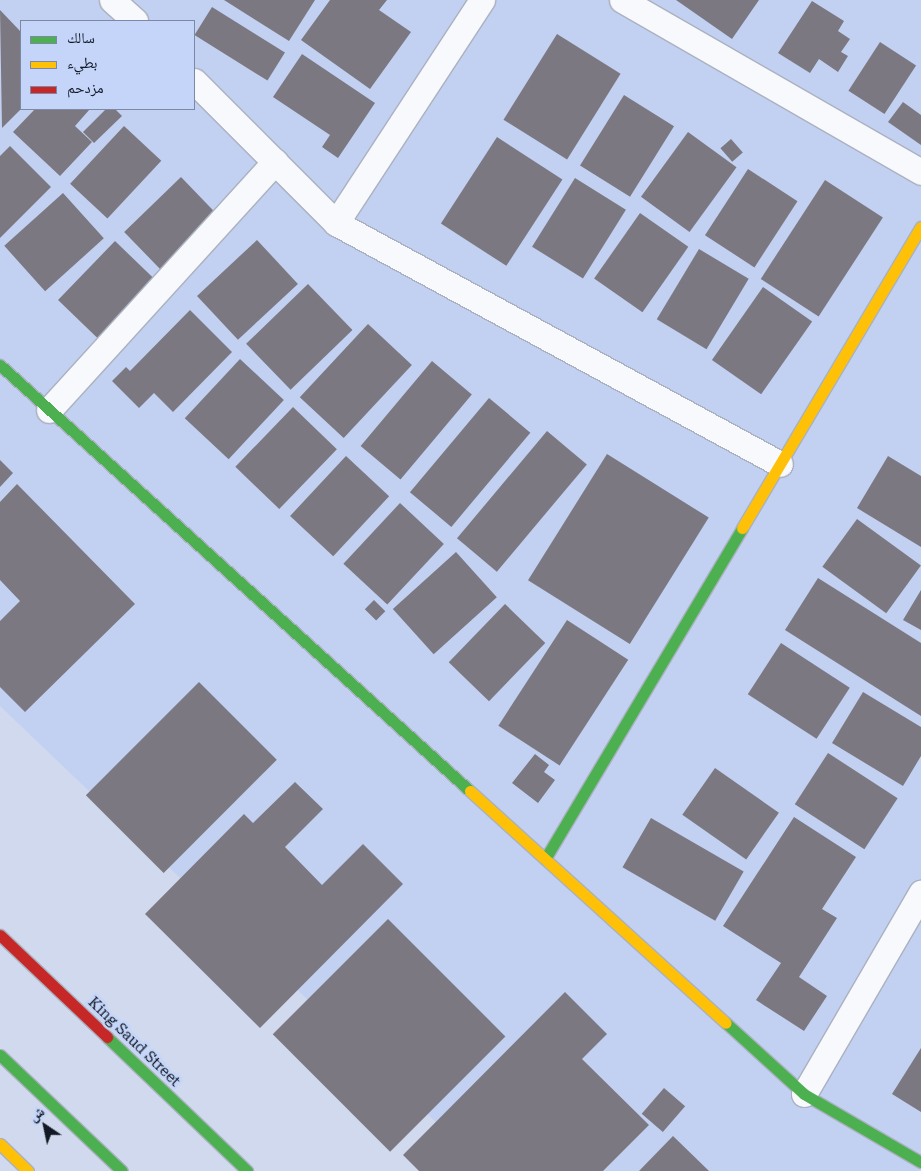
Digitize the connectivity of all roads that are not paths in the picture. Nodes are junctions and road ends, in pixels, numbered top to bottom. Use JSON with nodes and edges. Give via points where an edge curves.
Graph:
{"nodes":[{"id":1,"x":482,"y":0,"type":"edge"},
{"id":2,"x":622,"y":0,"type":"edge"},
{"id":3,"x":195,"y":82,"type":"edge"},
{"id":4,"x":275,"y":162,"type":"junction"},
{"id":5,"x":921,"y":172,"type":"edge"},
{"id":6,"x":336,"y":223,"type":"junction"},
{"id":7,"x":921,"y":227,"type":"edge"},
{"id":8,"x":0,"y":366,"type":"edge"},
{"id":9,"x":49,"y":410,"type":"junction"},
{"id":10,"x":780,"y":464,"type":"junction"},
{"id":11,"x":545,"y":859,"type":"junction"},
{"id":12,"x":921,"y":893,"type":"edge"},
{"id":13,"x":0,"y":935,"type":"edge"},
{"id":14,"x":0,"y":1055,"type":"edge"},
{"id":15,"x":804,"y":1094,"type":"junction"},
{"id":16,"x":0,"y":1144,"type":"edge"},
{"id":17,"x":921,"y":1162,"type":"edge"},
{"id":18,"x":28,"y":1171,"type":"edge"},
{"id":19,"x":122,"y":1171,"type":"edge"},
{"id":20,"x":247,"y":1171,"type":"edge"}],
"edges":[{"from":1,"to":6,"type":"street"},
{"from":2,"to":5,"type":"street"},
{"from":3,"to":4,"type":"street"},
{"from":4,"to":6,"type":"street"},
{"from":4,"to":9,"type":"street"},
{"from":6,"to":10,"type":"street"},
{"from":7,"to":10,"type":"main road"},
{"from":8,"to":9,"type":"main road"},
{"from":9,"to":11,"type":"main road"},
{"from":10,"to":11,"type":"main road"},
{"from":11,"to":15,"type":"main road"},
{"from":12,"to":15,"type":"street"},
{"from":13,"to":20,"type":"main road","name":"King Saud Street"},
{"from":14,"to":19,"type":"main road"},
{"from":15,"to":17,"type":"main road"},
{"from":16,"to":18,"type":"main road"}]}
